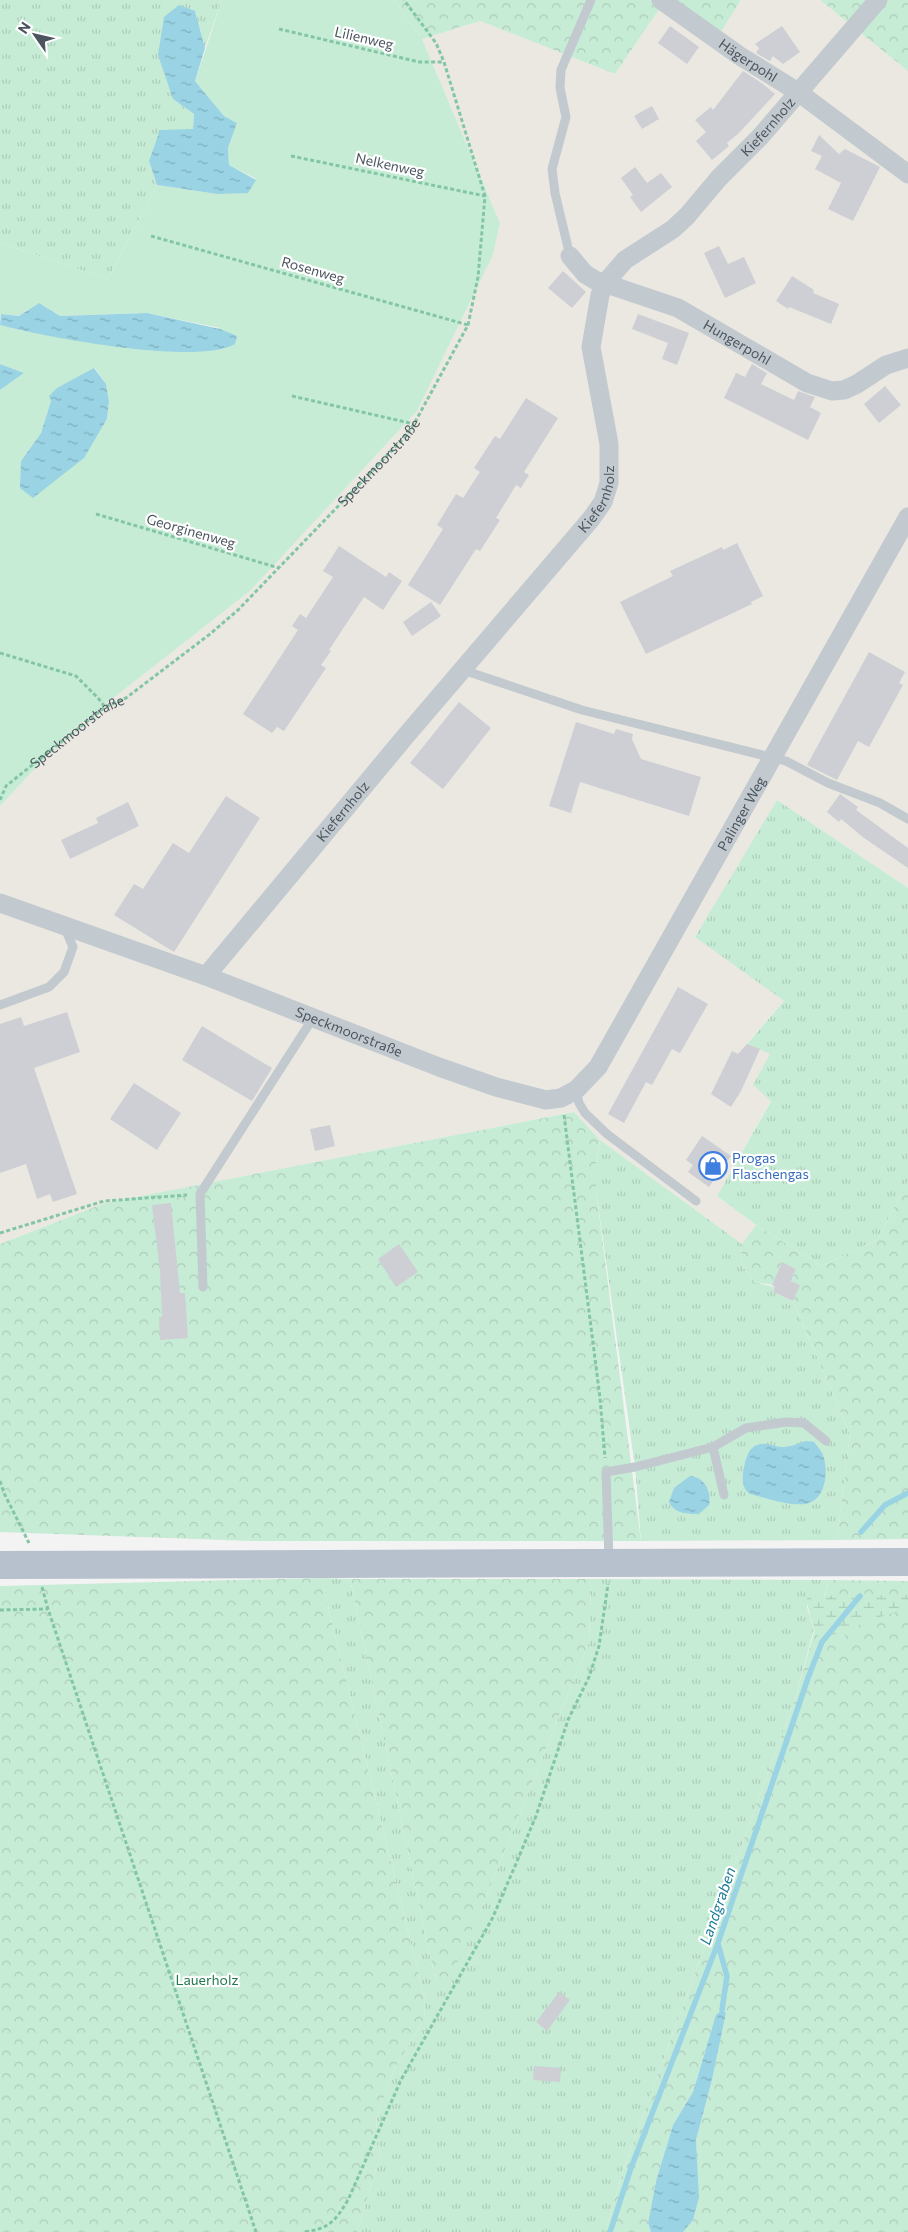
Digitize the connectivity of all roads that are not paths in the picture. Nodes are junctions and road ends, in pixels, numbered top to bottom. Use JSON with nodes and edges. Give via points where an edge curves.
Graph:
{"nodes":[{"id":1,"x":591,"y":0,"type":"edge"},
{"id":2,"x":660,"y":0,"type":"edge"},
{"id":3,"x":878,"y":0,"type":"edge"},
{"id":4,"x":798,"y":92,"type":"junction"},
{"id":5,"x":908,"y":174,"type":"edge"},
{"id":6,"x":570,"y":256,"type":"joint"},
{"id":7,"x":605,"y":283,"type":"junction"},
{"id":8,"x":908,"y":358,"type":"edge"},
{"id":9,"x":908,"y":517,"type":"edge"},
{"id":10,"x":463,"y":670,"type":"junction"},
{"id":11,"x":772,"y":759,"type":"junction"},
{"id":12,"x":908,"y":819,"type":"edge"},
{"id":13,"x":0,"y":904,"type":"edge"},
{"id":14,"x":64,"y":926,"type":"junction"},
{"id":15,"x":206,"y":976,"type":"junction"},
{"id":16,"x":0,"y":1005,"type":"edge"},
{"id":17,"x":313,"y":1018,"type":"junction"},
{"id":18,"x":568,"y":1094,"type":"junction"},
{"id":19,"x":696,"y":1201,"type":"dead end"},
{"id":20,"x":203,"y":1287,"type":"dead end"},
{"id":21,"x":826,"y":1441,"type":"dead end"},
{"id":22,"x":713,"y":1447,"type":"junction"},
{"id":23,"x":724,"y":1495,"type":"dead end"},
{"id":24,"x":908,"y":1562,"type":"edge"},
{"id":25,"x":609,"y":1563,"type":"junction"},
{"id":26,"x":0,"y":1565,"type":"edge"}],
"edges":[{"from":1,"to":6,"type":"lane","via":[[560,70],[566,118],[552,169]]},
{"from":2,"to":4,"type":"street","name":"Hägerpohl"},
{"from":3,"to":4,"type":"street","name":"Kiefernholz"},
{"from":4,"to":5,"type":"street","name":"Hägerpohl"},
{"from":4,"to":7,"type":"street","name":"Kiefernholz","via":[[687,216],[625,260]]},
{"from":6,"to":7,"type":"street","name":"Hungerpohl","via":[[584,274]]},
{"from":7,"to":8,"type":"street","name":"Hungerpohl","via":[[678,308],[806,383],[832,391],[844,390],[886,365]]},
{"from":7,"to":10,"type":"street","name":"Kiefernholz","via":[[591,347],[609,444],[609,483],[603,502]]},
{"from":9,"to":11,"type":"street","name":"Palinger Weg"},
{"from":10,"to":11,"type":"lane","via":[[582,710]]},
{"from":10,"to":15,"type":"street","name":"Kiefernholz"},
{"from":11,"to":12,"type":"lane","via":[[786,761]]},
{"from":11,"to":18,"type":"street","name":"Palinger Weg","via":[[598,1067]]},
{"from":13,"to":14,"type":"street","name":"Speckmoorstraße"},
{"from":14,"to":15,"type":"street","name":"Speckmoorstraße"},
{"from":14,"to":16,"type":"lane","via":[[73,947],[64,972],[49,987]]},
{"from":15,"to":17,"type":"street","name":"Speckmoorstraße"},
{"from":17,"to":18,"type":"street","name":"Speckmoorstraße","via":[[496,1087],[546,1100]]},
{"from":17,"to":20,"type":"lane","via":[[200,1194]]},
{"from":18,"to":19,"type":"lane","via":[[607,1134]]},
{"from":21,"to":22,"type":"lane","via":[[804,1423],[786,1422],[746,1428]]},
{"from":22,"to":23,"type":"lane"},
{"from":22,"to":25,"type":"lane","via":[[606,1472]]},
{"from":24,"to":25,"type":"main road"},
{"from":25,"to":26,"type":"main road"}]}
